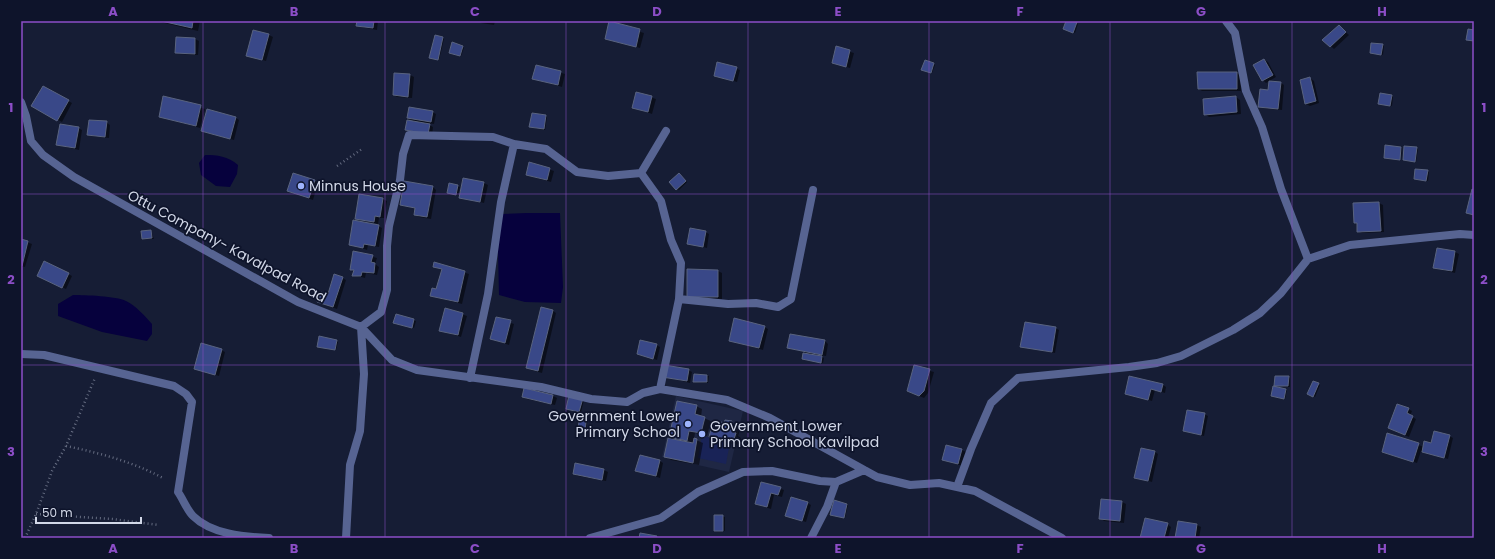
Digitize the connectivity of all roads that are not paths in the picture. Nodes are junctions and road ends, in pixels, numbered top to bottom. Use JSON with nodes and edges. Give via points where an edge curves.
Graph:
{"nodes":[{"id":1,"x":1226,"y":21,"type":"edge"},
{"id":2,"x":21,"y":102,"type":"edge"},
{"id":3,"x":666,"y":131,"type":"dead end"},
{"id":4,"x":514,"y":144,"type":"junction"},
{"id":5,"x":641,"y":173,"type":"junction"},
{"id":6,"x":813,"y":190,"type":"dead end"},
{"id":7,"x":1474,"y":235,"type":"edge"},
{"id":8,"x":1308,"y":259,"type":"junction"},
{"id":9,"x":679,"y":300,"type":"junction"},
{"id":10,"x":361,"y":327,"type":"junction"},
{"id":11,"x":21,"y":354,"type":"edge"},
{"id":12,"x":470,"y":378,"type":"junction"},
{"id":13,"x":660,"y":389,"type":"junction"},
{"id":14,"x":864,"y":470,"type":"junction"},
{"id":15,"x":836,"y":482,"type":"junction"},
{"id":16,"x":958,"y":487,"type":"junction"},
{"id":17,"x":269,"y":538,"type":"edge"},
{"id":18,"x":346,"y":538,"type":"edge"},
{"id":19,"x":590,"y":538,"type":"edge"},
{"id":20,"x":811,"y":538,"type":"edge"},
{"id":21,"x":1062,"y":538,"type":"edge"}],
"edges":[{"from":1,"to":8,"type":"street","via":[[1235,33],[1246,91],[1262,127],[1281,189]]},
{"from":2,"to":10,"type":"street","name":"Ottu Company- Kavalpad Road","via":[[31,141],[44,155],[74,177],[298,302]]},
{"from":3,"to":5,"type":"street"},
{"from":4,"to":5,"type":"street","via":[[546,149],[577,172],[608,176]]},
{"from":4,"to":10,"type":"street","via":[[492,137],[409,135],[388,232],[387,290],[381,312]]},
{"from":4,"to":12,"type":"street","via":[[501,202],[488,294]]},
{"from":5,"to":9,"type":"street","via":[[661,201],[671,240],[681,263]]},
{"from":6,"to":9,"type":"street","via":[[791,299],[778,307],[756,303],[728,304]]},
{"from":7,"to":8,"type":"street","via":[[1460,234],[1350,245]]},
{"from":8,"to":16,"type":"street","via":[[1281,293],[1260,313],[1233,330],[1181,356],[1129,367],[1018,378],[991,403],[971,448]]},
{"from":9,"to":13,"type":"street"},
{"from":10,"to":12,"type":"street","name":"Ottu Company- Kavalpad Road","via":[[392,360],[418,370]]},
{"from":10,"to":18,"type":"street","via":[[364,374],[360,431],[350,465]]},
{"from":11,"to":17,"type":"street","via":[[44,355],[174,386],[186,394],[192,402],[178,492],[193,516],[215,529],[245,537]]},
{"from":12,"to":13,"type":"street","name":"Ottu Company- Kavalpad Road","via":[[541,387],[591,399],[628,402],[643,393]]},
{"from":13,"to":14,"type":"street","name":"Ottu Company- Kavalpad Road","via":[[726,400],[770,418]]},
{"from":14,"to":15,"type":"street"},
{"from":14,"to":16,"type":"street","name":"Ottu Company- Kavalpad Road","via":[[877,477],[910,485],[939,483]]},
{"from":15,"to":19,"type":"street","via":[[772,471],[743,472],[698,492],[661,518]]},
{"from":15,"to":20,"type":"street"},
{"from":16,"to":21,"type":"street","name":"Ottu Company- Kavalpad Road","via":[[976,492]]}]}
